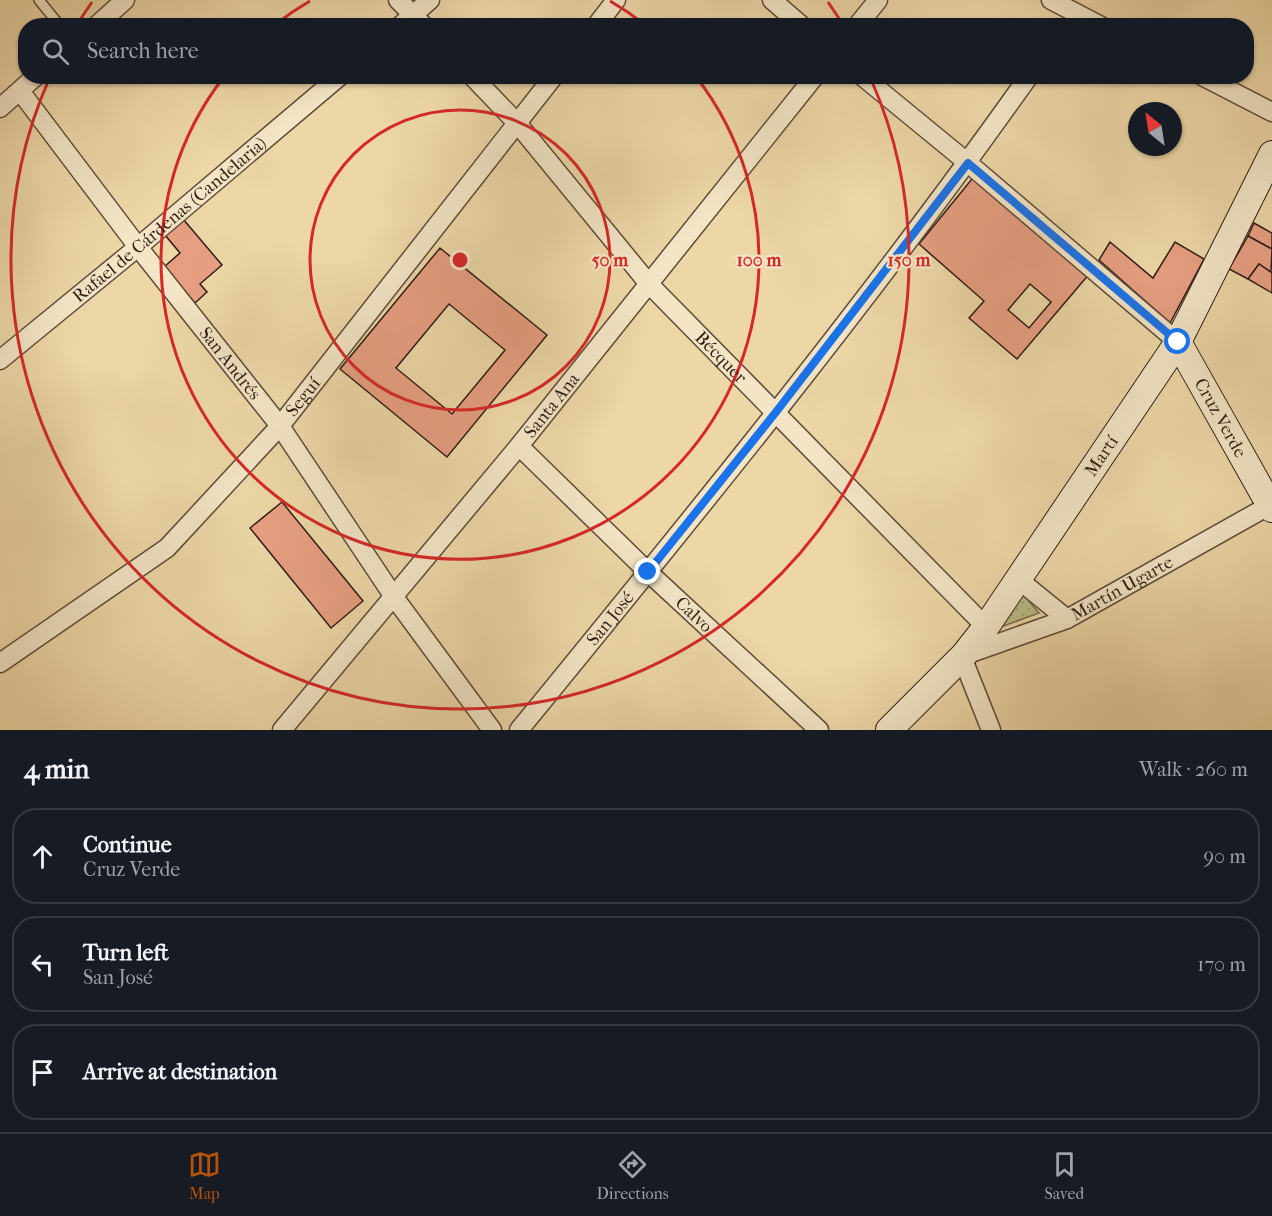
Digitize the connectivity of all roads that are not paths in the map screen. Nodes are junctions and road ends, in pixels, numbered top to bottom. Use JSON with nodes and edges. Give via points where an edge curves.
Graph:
{"nodes":[{"id":1,"x":39,"y":0,"type":"edge"},
{"id":2,"x":125,"y":0,"type":"edge"},
{"id":3,"x":398,"y":0,"type":"edge"},
{"id":4,"x":430,"y":0,"type":"edge"},
{"id":5,"x":616,"y":0,"type":"edge"},
{"id":6,"x":772,"y":0,"type":"edge"},
{"id":7,"x":878,"y":0,"type":"edge"},
{"id":8,"x":1051,"y":0,"type":"edge"},
{"id":9,"x":54,"y":18,"type":"edge"},
{"id":10,"x":105,"y":18,"type":"edge"},
{"id":11,"x":409,"y":18,"type":"edge"},
{"id":12,"x":415,"y":18,"type":"edge"},
{"id":13,"x":602,"y":18,"type":"edge"},
{"id":14,"x":793,"y":18,"type":"edge"},
{"id":15,"x":863,"y":18,"type":"edge"},
{"id":16,"x":1069,"y":18,"type":"edge"},
{"id":17,"x":27,"y":84,"type":"edge"},
{"id":18,"x":330,"y":84,"type":"edge"},
{"id":19,"x":480,"y":84,"type":"edge"},
{"id":20,"x":549,"y":84,"type":"edge"},
{"id":21,"x":809,"y":84,"type":"edge"},
{"id":22,"x":872,"y":84,"type":"edge"},
{"id":23,"x":1023,"y":84,"type":"edge"},
{"id":24,"x":1218,"y":84,"type":"edge"},
{"id":25,"x":20,"y":91,"type":"junction"},
{"id":26,"x":0,"y":108,"type":"edge"},
{"id":27,"x":1272,"y":112,"type":"edge"},
{"id":28,"x":517,"y":123,"type":"junction"},
{"id":29,"x":1272,"y":154,"type":"edge"},
{"id":30,"x":968,"y":163,"type":"junction"},
{"id":31,"x":138,"y":247,"type":"junction"},
{"id":32,"x":649,"y":284,"type":"junction"},
{"id":33,"x":1178,"y":342,"type":"junction"},
{"id":34,"x":0,"y":360,"type":"edge"},
{"id":35,"x":776,"y":412,"type":"junction"},
{"id":36,"x":279,"y":426,"type":"junction"},
{"id":37,"x":519,"y":446,"type":"junction"},
{"id":38,"x":1271,"y":506,"type":"edge"},
{"id":39,"x":648,"y":572,"type":"junction"},
{"id":40,"x":1019,"y":580,"type":"junction"},
{"id":41,"x":394,"y":597,"type":"junction"},
{"id":42,"x":1067,"y":619,"type":"junction"},
{"id":43,"x":986,"y":627,"type":"junction"},
{"id":44,"x":963,"y":656,"type":"junction"},
{"id":45,"x":0,"y":663,"type":"edge"},
{"id":46,"x":282,"y":730,"type":"edge"},
{"id":47,"x":492,"y":730,"type":"edge"},
{"id":48,"x":519,"y":730,"type":"edge"},
{"id":49,"x":819,"y":730,"type":"edge"},
{"id":50,"x":889,"y":730,"type":"edge"},
{"id":51,"x":991,"y":730,"type":"edge"}],
"edges":[{"from":1,"to":9,"type":"lane"},
{"from":2,"to":10,"type":"street"},
{"from":3,"to":11,"type":"street"},
{"from":4,"to":12,"type":"street"},
{"from":5,"to":13,"type":"street"},
{"from":6,"to":14,"type":"street"},
{"from":7,"to":15,"type":"street"},
{"from":8,"to":16,"type":"street"},
{"from":17,"to":25,"type":"street"},
{"from":18,"to":31,"type":"street","name":"Rafael de Cárdenas (Candelaria)"},
{"from":19,"to":28,"type":"street","name":"Bécquer"},
{"from":20,"to":28,"type":"street","name":"Seguí"},
{"from":21,"to":32,"type":"street","name":"Santa Ana"},
{"from":22,"to":30,"type":"street","name":"Cruz Verde"},
{"from":23,"to":30,"type":"street","name":"San José"},
{"from":24,"to":27,"type":"street"},
{"from":25,"to":26,"type":"street"},
{"from":25,"to":31,"type":"street","name":"San Andrés"},
{"from":28,"to":32,"type":"street","name":"Bécquer"},
{"from":28,"to":36,"type":"street","name":"Seguí"},
{"from":29,"to":33,"type":"main road","name":"Martí"},
{"from":30,"to":33,"type":"street","name":"Cruz Verde"},
{"from":30,"to":35,"type":"street","name":"San José"},
{"from":31,"to":34,"type":"street","name":"Rafael de Cárdenas (Candelaria)"},
{"from":31,"to":36,"type":"street","name":"San Andrés"},
{"from":32,"to":35,"type":"street","name":"Bécquer"},
{"from":32,"to":37,"type":"street","name":"Santa Ana"},
{"from":33,"to":38,"type":"main road","name":"Cruz Verde"},
{"from":33,"to":40,"type":"main road","name":"Martí"},
{"from":35,"to":39,"type":"street","name":"San José"},
{"from":35,"to":43,"type":"street","name":"Bécquer"},
{"from":36,"to":41,"type":"street","name":"San Andrés"},
{"from":36,"to":45,"type":"street","name":"Seguí","via":[[167,548]]},
{"from":37,"to":39,"type":"street","name":"Calvo"},
{"from":37,"to":41,"type":"street","name":"Santa Ana"},
{"from":38,"to":42,"type":"street","name":"Martín Ugarte"},
{"from":39,"to":48,"type":"street","name":"San José"},
{"from":39,"to":49,"type":"street","name":"Calvo"},
{"from":40,"to":42,"type":"street"},
{"from":40,"to":43,"type":"main road","name":"Martí"},
{"from":41,"to":46,"type":"street","name":"Santa Ana"},
{"from":41,"to":47,"type":"street","name":"San Andrés"},
{"from":42,"to":44,"type":"street","name":"Martín Ugarte"},
{"from":43,"to":44,"type":"main road","name":"Martí"},
{"from":44,"to":50,"type":"main road","name":"Martí"},
{"from":44,"to":51,"type":"street"}]}
